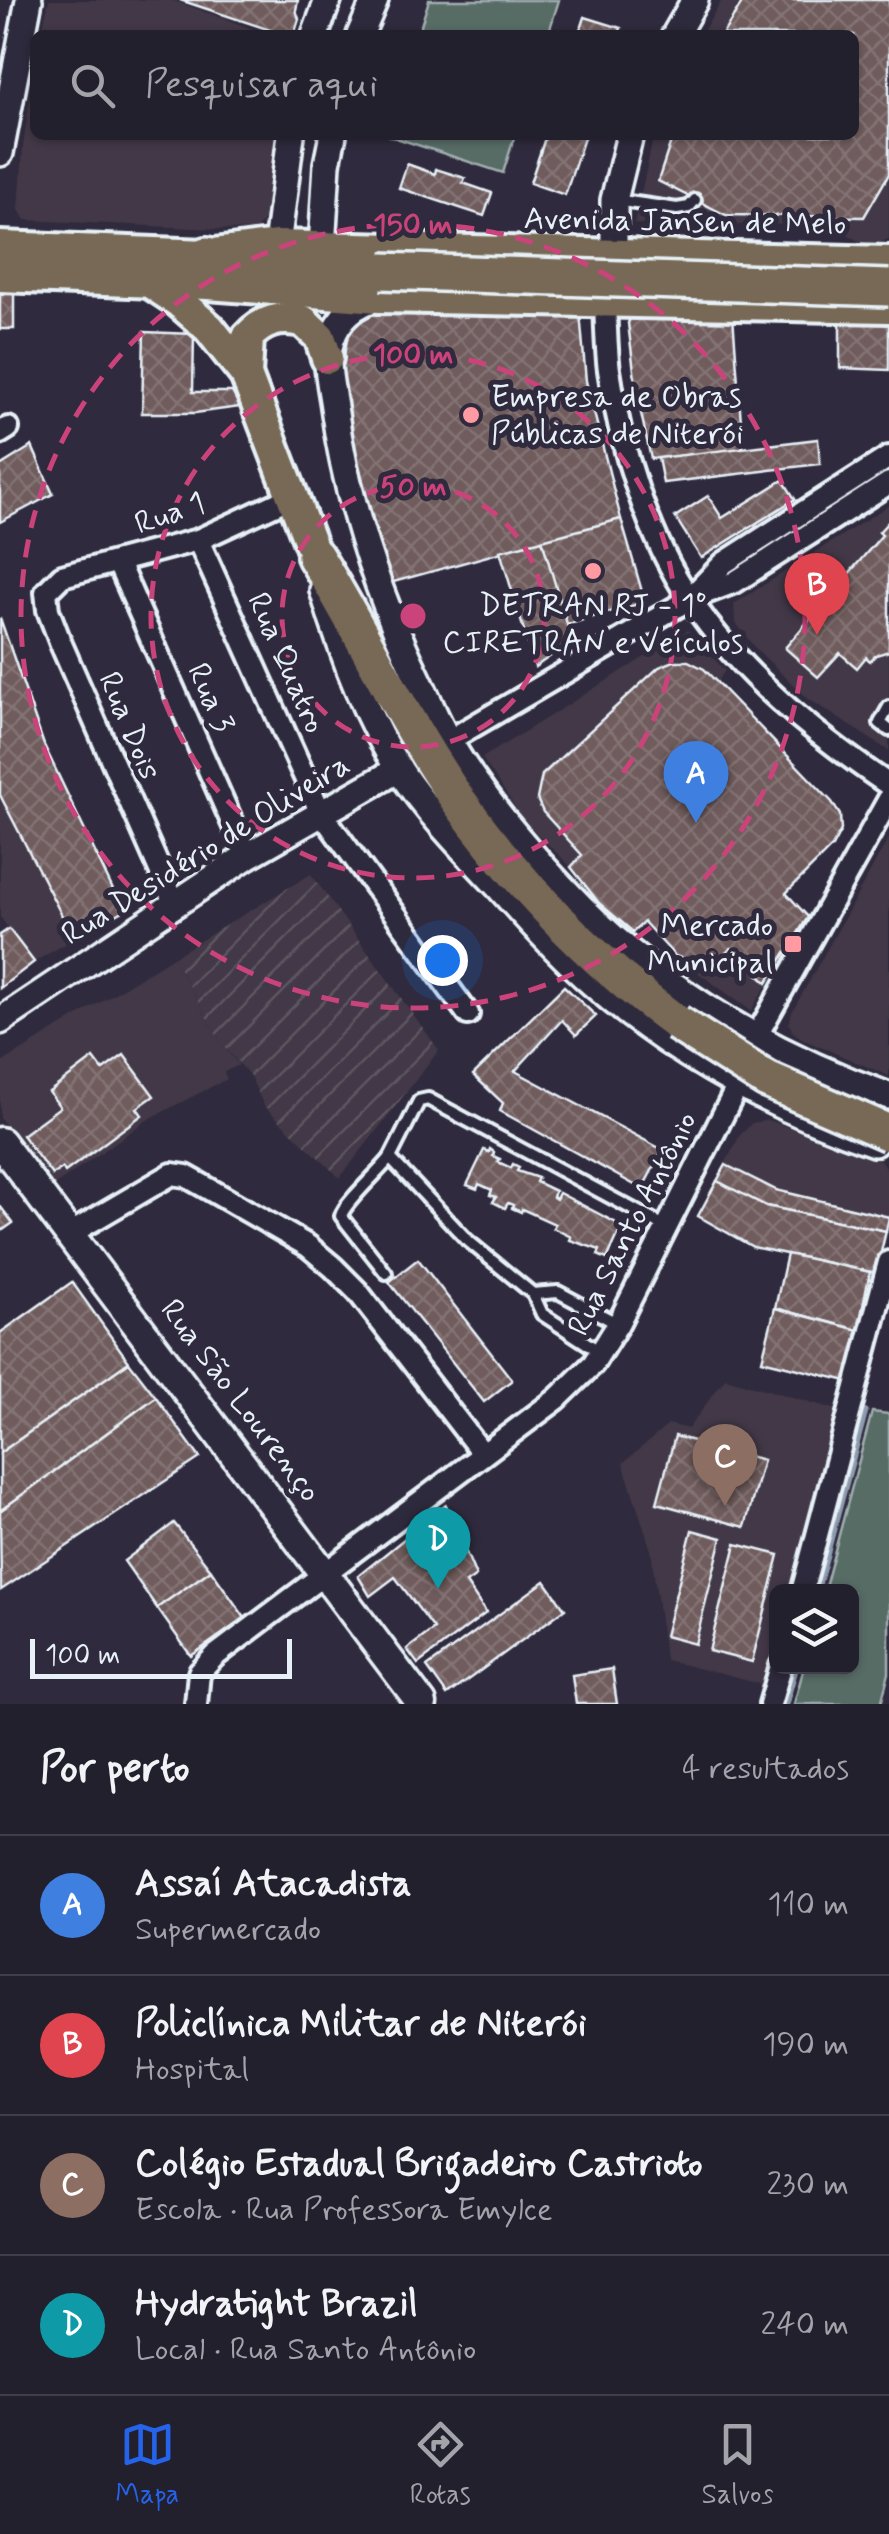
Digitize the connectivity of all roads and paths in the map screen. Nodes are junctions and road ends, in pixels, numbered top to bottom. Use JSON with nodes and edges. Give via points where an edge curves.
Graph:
{"nodes":[{"id":1,"x":29,"y":0,"type":"edge"},
{"id":2,"x":328,"y":0,"type":"edge"},
{"id":3,"x":375,"y":0,"type":"edge"},
{"id":4,"x":695,"y":0,"type":"edge"},
{"id":5,"x":318,"y":30,"type":"edge"},
{"id":6,"x":362,"y":30,"type":"edge"},
{"id":7,"x":678,"y":30,"type":"edge"},
{"id":8,"x":290,"y":140,"type":"edge"},
{"id":9,"x":332,"y":140,"type":"edge"},
{"id":10,"x":629,"y":140,"type":"edge"},
{"id":11,"x":0,"y":153,"type":"edge"},
{"id":12,"x":614,"y":200,"type":"junction"},
{"id":13,"x":694,"y":200,"type":"dead end"},
{"id":14,"x":278,"y":246,"type":"junction"},
{"id":15,"x":0,"y":247,"type":"edge"},
{"id":16,"x":322,"y":248,"type":"junction"},
{"id":17,"x":614,"y":254,"type":"junction"},
{"id":18,"x":207,"y":255,"type":"junction"},
{"id":19,"x":799,"y":261,"type":"junction"},
{"id":20,"x":889,"y":262,"type":"edge"},
{"id":21,"x":0,"y":276,"type":"edge"},
{"id":22,"x":149,"y":282,"type":"junction"},
{"id":23,"x":380,"y":284,"type":"junction"},
{"id":24,"x":889,"y":288,"type":"edge"},
{"id":25,"x":605,"y":302,"type":"junction"},
{"id":26,"x":798,"y":306,"type":"junction"},
{"id":27,"x":889,"y":307,"type":"edge"},
{"id":28,"x":327,"y":358,"type":"junction"},
{"id":29,"x":246,"y":375,"type":"junction"},
{"id":30,"x":889,"y":457,"type":"edge"},
{"id":31,"x":889,"y":484,"type":"edge"},
{"id":32,"x":293,"y":496,"type":"junction"},
{"id":33,"x":198,"y":540,"type":"junction"},
{"id":34,"x":316,"y":556,"type":"junction"},
{"id":35,"x":118,"y":563,"type":"junction"},
{"id":36,"x":62,"y":576,"type":"joint"},
{"id":37,"x":690,"y":599,"type":"junction"},
{"id":38,"x":889,"y":707,"type":"edge"},
{"id":39,"x":889,"y":730,"type":"edge"},
{"id":40,"x":448,"y":742,"type":"junction"},
{"id":41,"x":398,"y":769,"type":"junction"},
{"id":42,"x":889,"y":785,"type":"edge"},
{"id":43,"x":889,"y":799,"type":"edge"},
{"id":44,"x":320,"y":811,"type":"junction"},
{"id":45,"x":246,"y":856,"type":"junction"},
{"id":46,"x":174,"y":902,"type":"junction"},
{"id":47,"x":468,"y":1014,"type":"dead end"},
{"id":48,"x":0,"y":1021,"type":"edge"},
{"id":49,"x":756,"y":1036,"type":"junction"},
{"id":50,"x":738,"y":1085,"type":"junction"},
{"id":51,"x":889,"y":1096,"type":"edge"},
{"id":52,"x":889,"y":1133,"type":"edge"},
{"id":53,"x":0,"y":1142,"type":"edge"},
{"id":54,"x":889,"y":1147,"type":"edge"},
{"id":55,"x":390,"y":1158,"type":"junction"},
{"id":56,"x":666,"y":1227,"type":"junction"},
{"id":57,"x":68,"y":1235,"type":"junction"},
{"id":58,"x":889,"y":1262,"type":"edge"},
{"id":59,"x":386,"y":1273,"type":"dead end"},
{"id":60,"x":533,"y":1294,"type":"junction"},
{"id":61,"x":618,"y":1324,"type":"junction"},
{"id":62,"x":601,"y":1352,"type":"junction"},
{"id":63,"x":482,"y":1454,"type":"junction"},
{"id":64,"x":327,"y":1574,"type":"junction"},
{"id":65,"x":804,"y":1584,"type":"edge"},
{"id":66,"x":779,"y":1674,"type":"edge"},
{"id":67,"x":196,"y":1704,"type":"edge"},
{"id":68,"x":422,"y":1704,"type":"edge"},
{"id":69,"x":770,"y":1704,"type":"edge"}],
"edges":[{"from":1,"to":11,"type":"street"},
{"from":2,"to":5,"type":"street"},
{"from":3,"to":6,"type":"street"},
{"from":4,"to":7,"type":"street"},
{"from":8,"to":14,"type":"street"},
{"from":9,"to":16,"type":"street"},
{"from":10,"to":12,"type":"street"},
{"from":12,"to":13,"type":"lane","via":[[677,209]]},
{"from":12,"to":17,"type":"street"},
{"from":14,"to":16,"type":"main road","name":"Avenida Jansen de Melo"},
{"from":14,"to":18,"type":"main road","name":"Avenida Jansen de Melo"},
{"from":15,"to":18,"type":"main road","name":"Avenida Jansen de Melo"},
{"from":16,"to":17,"type":"main road","name":"Avenida Jansen de Melo"},
{"from":17,"to":19,"type":"main road","name":"Avenida Jansen de Melo"},
{"from":18,"to":23,"type":"highway"},
{"from":19,"to":20,"type":"main road","name":"Avenida Jansen de Melo"},
{"from":19,"to":26,"type":"main road","via":[[818,287]]},
{"from":21,"to":22,"type":"main road"},
{"from":22,"to":23,"type":"main road"},
{"from":22,"to":29,"type":"main road","via":[[209,328]]},
{"from":23,"to":24,"type":"highway","bridge":true},
{"from":23,"to":25,"type":"main road"},
{"from":23,"to":28,"type":"street","via":[[347,312]]},
{"from":25,"to":26,"type":"main road"},
{"from":25,"to":37,"type":"street","via":[[623,436],[665,554]]},
{"from":26,"to":27,"type":"main road"},
{"from":28,"to":29,"type":"main road","via":[[320,337],[303,321],[276,319],[248,337]]},
{"from":28,"to":40,"type":"street","via":[[370,568]]},
{"from":29,"to":32,"type":"main road"},
{"from":30,"to":37,"type":"street","via":[[724,563]]},
{"from":31,"to":37,"type":"street","via":[[736,582]]},
{"from":32,"to":33,"type":"street","name":"Rua 1"},
{"from":32,"to":34,"type":"main road"},
{"from":33,"to":35,"type":"street","name":"Rua 1"},
{"from":33,"to":44,"type":"street","name":"Rua Quatro"},
{"from":34,"to":41,"type":"street","via":[[346,658]]},
{"from":34,"to":52,"type":"highway","bridge":true,"via":[[422,742],[481,830],[567,929],[677,1023],[767,1080]]},
{"from":35,"to":36,"type":"street","name":"Rua 1"},
{"from":35,"to":45,"type":"street","name":"Rua 3"},
{"from":36,"to":46,"type":"street","name":"Rua Dois","via":[[46,592],[48,610]]},
{"from":37,"to":40,"type":"street"},
{"from":37,"to":42,"type":"street","via":[[794,715]]},
{"from":38,"to":39,"type":"lane","via":[[880,723]]},
{"from":40,"to":49,"type":"street","via":[[508,827],[585,912],[646,964]]},
{"from":41,"to":44,"type":"street","name":"Rua Desidério de Oliveira"},
{"from":41,"to":50,"type":"street","via":[[483,871],[591,983]]},
{"from":43,"to":49,"type":"street","name":"Rua Santo Antônio"},
{"from":44,"to":45,"type":"street","name":"Rua Desidério de Oliveira"},
{"from":44,"to":47,"type":"street","name":"Rua Quatro"},
{"from":45,"to":46,"type":"street","name":"Rua Desidério de Oliveira"},
{"from":46,"to":48,"type":"street","name":"Rua Desidério de Oliveira"},
{"from":49,"to":50,"type":"street","name":"Rua Santo Antônio"},
{"from":49,"to":51,"type":"street"},
{"from":50,"to":54,"type":"street"},
{"from":50,"to":56,"type":"street","name":"Rua Santo Antônio"},
{"from":53,"to":57,"type":"main road","name":"Rua São Lourenço"},
{"from":55,"to":56,"type":"lane","via":[[419,1101],[428,1099]]},
{"from":55,"to":59,"type":"lane","via":[[341,1216]]},
{"from":55,"to":60,"type":"lane","via":[[466,1240]]},
{"from":56,"to":61,"type":"street","name":"Rua Santo Antônio"},
{"from":57,"to":63,"type":"street","via":[[172,1174],[186,1176],[333,1267]]},
{"from":57,"to":64,"type":"main road","name":"Rua São Lourenço"},
{"from":58,"to":65,"type":"street"},
{"from":60,"to":61,"type":"lane","via":[[558,1292]]},
{"from":60,"to":62,"type":"lane","via":[[542,1314]]},
{"from":61,"to":62,"type":"street","name":"Rua Santo Antônio"},
{"from":62,"to":63,"type":"street","name":"Rua Santo Antônio","via":[[556,1399]]},
{"from":63,"to":64,"type":"street","name":"Rua Santo Antônio"},
{"from":64,"to":67,"type":"street","name":"Rua Santo Antônio","via":[[206,1664]]},
{"from":64,"to":68,"type":"main road","name":"Rua São Lourenço"},
{"from":66,"to":69,"type":"street"}]}
